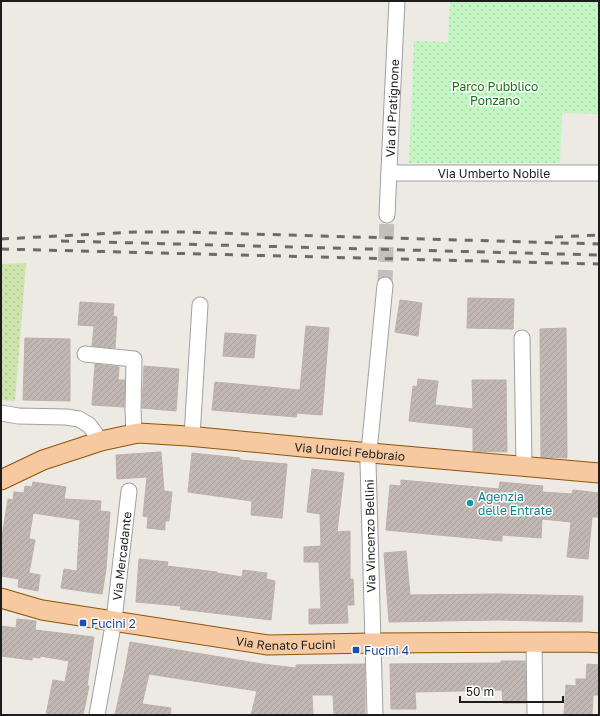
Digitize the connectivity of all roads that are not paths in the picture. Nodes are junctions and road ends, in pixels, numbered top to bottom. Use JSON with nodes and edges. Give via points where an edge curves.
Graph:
{"nodes":[{"id":1,"x":398,"y":1,"type":"edge"},
{"id":2,"x":389,"y":173,"type":"junction"},
{"id":3,"x":599,"y":173,"type":"edge"},
{"id":4,"x":387,"y":215,"type":"tunnel mouth"},
{"id":5,"x":385,"y":285,"type":"tunnel mouth"},
{"id":6,"x":200,"y":305,"type":"dead end"},
{"id":7,"x":522,"y":338,"type":"dead end"},
{"id":8,"x":85,"y":354,"type":"dead end"},
{"id":9,"x":1,"y":413,"type":"edge"},
{"id":10,"x":134,"y":434,"type":"junction"},
{"id":11,"x":192,"y":436,"type":"junction"},
{"id":12,"x":101,"y":441,"type":"junction"},
{"id":13,"x":368,"y":453,"type":"junction"},
{"id":14,"x":524,"y":466,"type":"junction"},
{"id":15,"x":599,"y":473,"type":"edge"},
{"id":16,"x":1,"y":480,"type":"edge"},
{"id":17,"x":129,"y":491,"type":"dead end"},
{"id":18,"x":1,"y":598,"type":"edge"},
{"id":19,"x":114,"y":620,"type":"junction"},
{"id":20,"x":534,"y":642,"type":"junction"},
{"id":21,"x":372,"y":643,"type":"junction"},
{"id":22,"x":599,"y":643,"type":"edge"},
{"id":23,"x":96,"y":715,"type":"edge"},
{"id":24,"x":374,"y":715,"type":"edge"},
{"id":25,"x":535,"y":715,"type":"edge"}],
"edges":[{"from":1,"to":2,"type":"street","name":"Via di Pratignone"},
{"from":2,"to":3,"type":"street","name":"Via Umberto Nobile"},
{"from":2,"to":4,"type":"street","name":"Via di Pratignone"},
{"from":5,"to":13,"type":"street","name":"Via Vincenzo Bellini"},
{"from":6,"to":11,"type":"street"},
{"from":7,"to":14,"type":"street"},
{"from":8,"to":10,"type":"street","via":[[134,359]]},
{"from":9,"to":12,"type":"street","via":[[79,419],[89,425]]},
{"from":10,"to":11,"type":"main road","name":"Via Undici Febbraio"},
{"from":10,"to":12,"type":"main road","name":"Via Undici Febbraio"},
{"from":11,"to":13,"type":"main road","name":"Via Undici Febbraio"},
{"from":12,"to":16,"type":"main road","name":"Via Undici Febbraio","via":[[42,460]]},
{"from":13,"to":14,"type":"main road","name":"Via Undici Febbraio"},
{"from":13,"to":21,"type":"street","name":"Via Vincenzo Bellini"},
{"from":14,"to":15,"type":"main road","name":"Via Undici Febbraio"},
{"from":17,"to":19,"type":"street","name":"Via Mercadante"},
{"from":18,"to":19,"type":"main road","name":"Via Renato Fucini","via":[[42,610]]},
{"from":19,"to":21,"type":"main road","name":"Via Renato Fucini","via":[[268,645]]},
{"from":19,"to":23,"type":"street","name":"Via Mercadante"},
{"from":20,"to":21,"type":"main road","name":"Via Renato Fucini"},
{"from":20,"to":22,"type":"main road","name":"Via Renato Fucini"},
{"from":20,"to":25,"type":"street"},
{"from":21,"to":24,"type":"street","name":"Via Vincenzo Bellini"}]}
